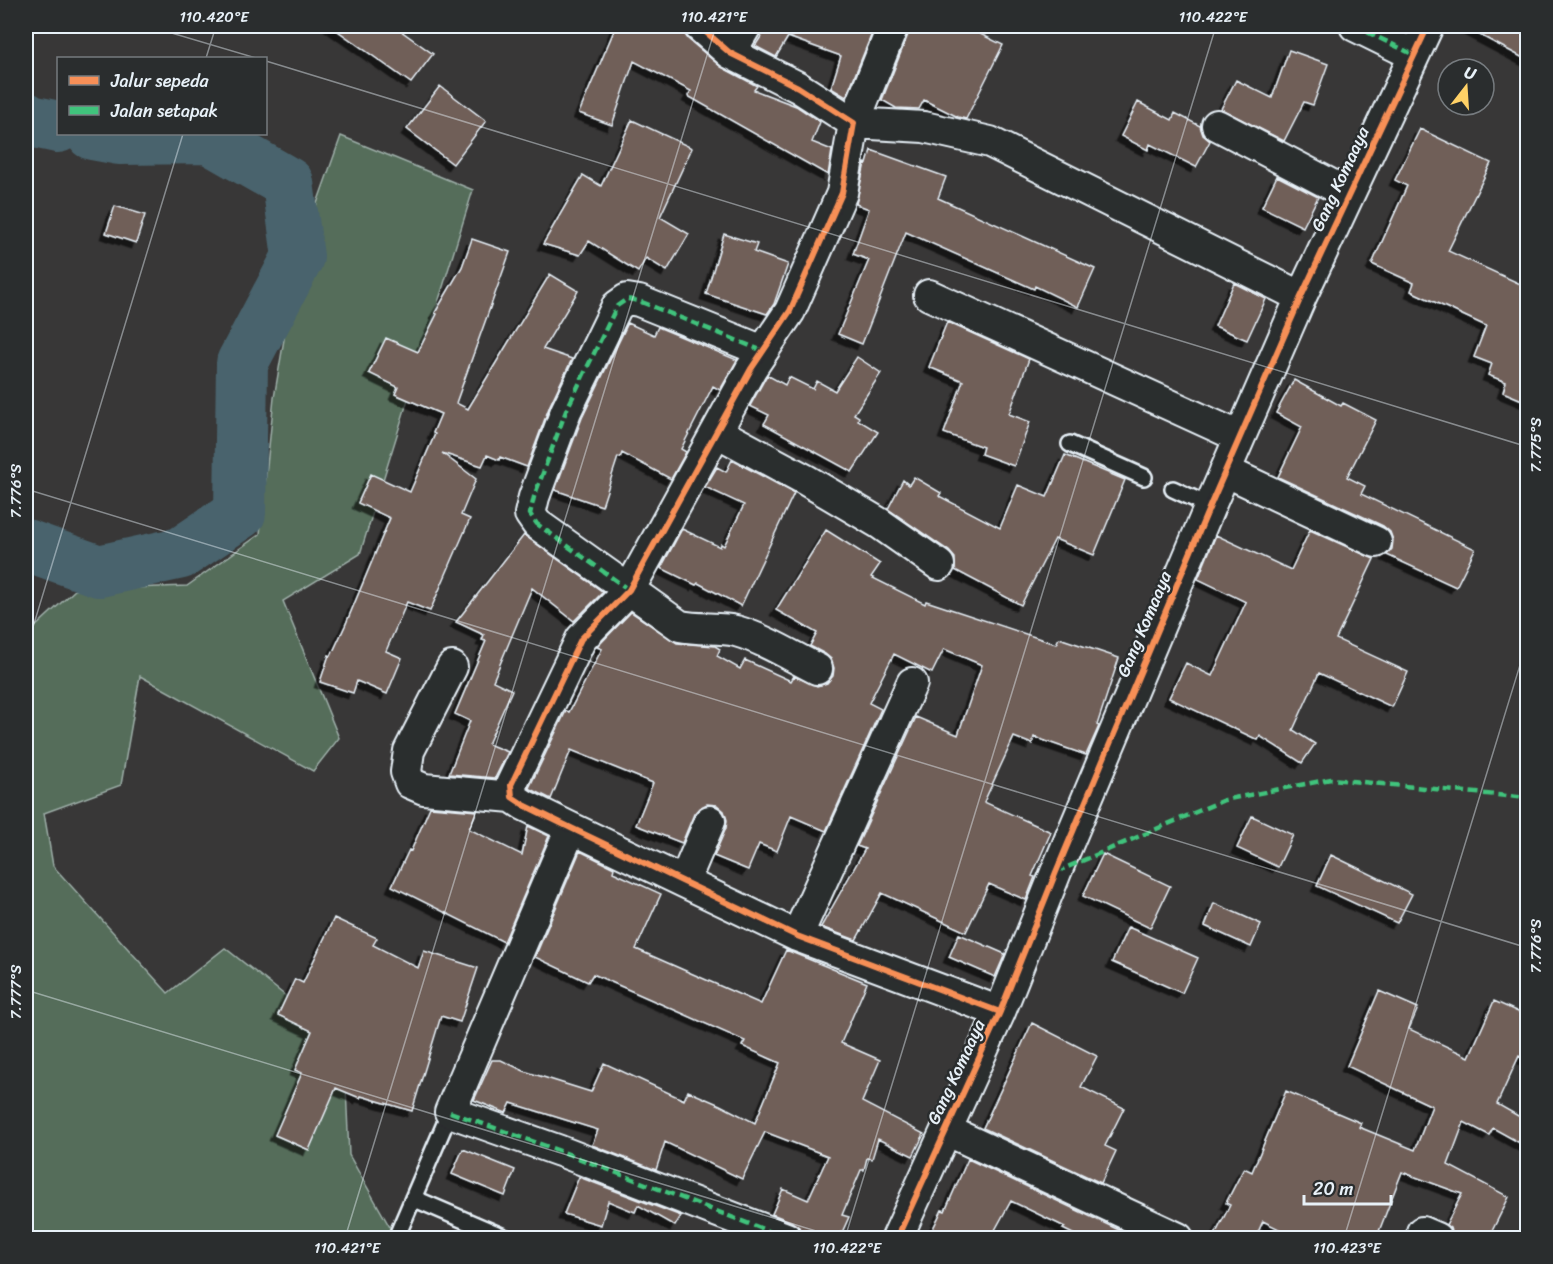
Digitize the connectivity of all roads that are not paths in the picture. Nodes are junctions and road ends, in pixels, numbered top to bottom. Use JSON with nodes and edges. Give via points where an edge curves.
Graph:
{"nodes":[{"id":1,"x":699,"y":26,"type":"edge"},
{"id":2,"x":746,"y":26,"type":"edge"},
{"id":3,"x":892,"y":26,"type":"edge"},
{"id":4,"x":1355,"y":26,"type":"edge"},
{"id":5,"x":1428,"y":26,"type":"edge"},
{"id":6,"x":730,"y":52,"type":"junction"},
{"id":7,"x":1414,"y":56,"type":"junction"},
{"id":8,"x":854,"y":123,"type":"junction"},
{"id":9,"x":1217,"y":125,"type":"dead end"},
{"id":10,"x":1349,"y":194,"type":"junction"},
{"id":11,"x":929,"y":295,"type":"dead end"},
{"id":12,"x":1301,"y":297,"type":"junction"},
{"id":13,"x":763,"y":351,"type":"junction"},
{"id":14,"x":717,"y":432,"type":"junction"},
{"id":15,"x":1240,"y":437,"type":"junction"},
{"id":16,"x":1070,"y":444,"type":"dead end"},
{"id":17,"x":1225,"y":471,"type":"junction"},
{"id":18,"x":1144,"y":477,"type":"dead end"},
{"id":19,"x":1173,"y":489,"type":"dead end"},
{"id":20,"x":1210,"y":506,"type":"junction"},
{"id":21,"x":1376,"y":542,"type":"dead end"},
{"id":22,"x":939,"y":565,"type":"dead end"},
{"id":23,"x":629,"y":590,"type":"junction"},
{"id":24,"x":452,"y":667,"type":"dead end"},
{"id":25,"x":817,"y":669,"type":"dead end"},
{"id":26,"x":912,"y":683,"type":"dead end"},
{"id":27,"x":512,"y":797,"type":"junction"},
{"id":28,"x":710,"y":821,"type":"dead end"},
{"id":29,"x":570,"y":828,"type":"junction"},
{"id":30,"x":684,"y":882,"type":"junction"},
{"id":31,"x":797,"y":936,"type":"junction"},
{"id":32,"x":1000,"y":1012,"type":"junction"},
{"id":33,"x":450,"y":1112,"type":"junction"},
{"id":34,"x":946,"y":1130,"type":"junction"},
{"id":35,"x":413,"y":1198,"type":"junction"},
{"id":36,"x":901,"y":1237,"type":"edge"},
{"id":37,"x":396,"y":1239,"type":"edge"},
{"id":38,"x":506,"y":1239,"type":"edge"},
{"id":39,"x":786,"y":1239,"type":"edge"},
{"id":40,"x":1178,"y":1239,"type":"edge"}],
"edges":[{"from":1,"to":6,"type":"street"},
{"from":2,"to":6,"type":"street"},
{"from":3,"to":8,"type":"street"},
{"from":4,"to":7,"type":"street"},
{"from":5,"to":7,"type":"street","name":"Gang Komaaya"},
{"from":6,"to":8,"type":"street","via":[[798,87]]},
{"from":7,"to":10,"type":"street","name":"Gang Komaaya"},
{"from":8,"to":12,"type":"street","via":[[924,127],[990,142]]},
{"from":8,"to":13,"type":"street","via":[[842,193],[790,311]]},
{"from":9,"to":10,"type":"street"},
{"from":10,"to":12,"type":"street","name":"Gang Komaaya"},
{"from":11,"to":15,"type":"street"},
{"from":12,"to":15,"type":"street","name":"Gang Komaaya"},
{"from":13,"to":14,"type":"street"},
{"from":13,"to":23,"type":"street","via":[[639,301],[627,299],[617,306],[566,411],[530,514],[537,524]]},
{"from":14,"to":22,"type":"street","via":[[879,523]]},
{"from":14,"to":23,"type":"street"},
{"from":15,"to":17,"type":"street","name":"Gang Komaaya"},
{"from":16,"to":18,"type":"lane"},
{"from":17,"to":20,"type":"street","name":"Gang Komaaya"},
{"from":17,"to":21,"type":"street"},
{"from":19,"to":20,"type":"lane"},
{"from":20,"to":32,"type":"street","name":"Gang Komaaya"},
{"from":23,"to":25,"type":"street","via":[[680,626],[748,635]]},
{"from":23,"to":27,"type":"street","via":[[581,639],[511,785]]},
{"from":24,"to":27,"type":"street","via":[[409,751],[406,771],[410,783],[424,789]]},
{"from":26,"to":31,"type":"street"},
{"from":27,"to":29,"type":"street"},
{"from":28,"to":30,"type":"street"},
{"from":29,"to":30,"type":"street"},
{"from":29,"to":33,"type":"street"},
{"from":30,"to":31,"type":"street"},
{"from":31,"to":32,"type":"street"},
{"from":32,"to":34,"type":"street","name":"Gang Komaaya"},
{"from":33,"to":35,"type":"lane"},
{"from":33,"to":39,"type":"street"},
{"from":34,"to":36,"type":"street","name":"Gang Komaaya"},
{"from":34,"to":40,"type":"street"},
{"from":35,"to":37,"type":"lane"},
{"from":35,"to":38,"type":"lane"}]}
